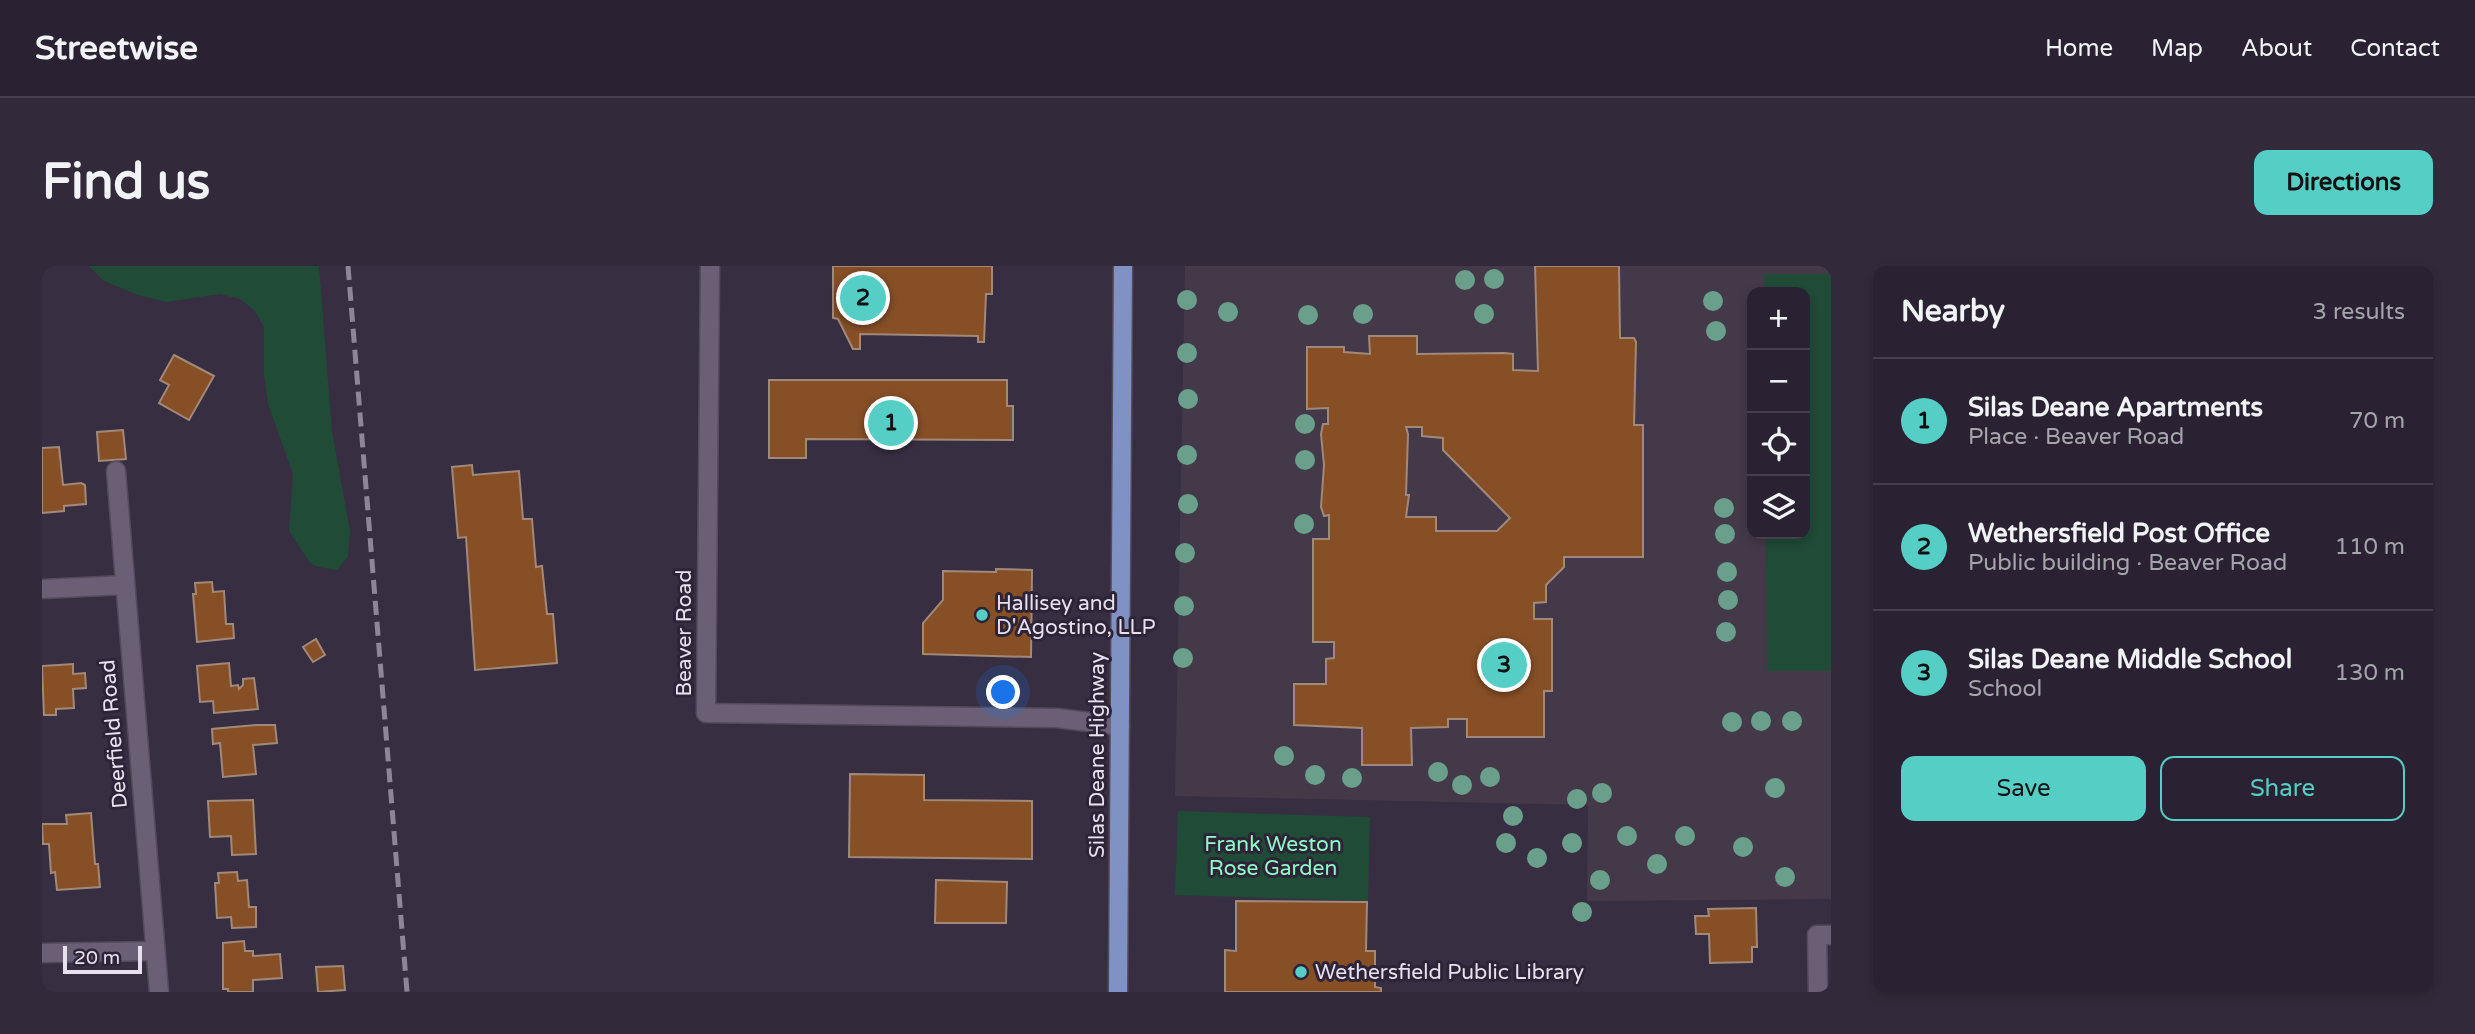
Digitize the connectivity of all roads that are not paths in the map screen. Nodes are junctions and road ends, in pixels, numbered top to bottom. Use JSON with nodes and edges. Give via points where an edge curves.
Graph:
{"nodes":[{"id":1,"x":710,"y":266,"type":"edge"},
{"id":2,"x":1123,"y":266,"type":"edge"},
{"id":3,"x":116,"y":471,"type":"dead end"},
{"id":4,"x":125,"y":585,"type":"junction"},
{"id":5,"x":42,"y":589,"type":"edge"},
{"id":6,"x":1120,"y":726,"type":"junction"},
{"id":7,"x":1824,"y":935,"type":"edge"},
{"id":8,"x":155,"y":951,"type":"junction"},
{"id":9,"x":42,"y":953,"type":"edge"},
{"id":10,"x":159,"y":992,"type":"edge"},
{"id":11,"x":1118,"y":992,"type":"edge"},
{"id":12,"x":1818,"y":992,"type":"edge"}],
"edges":[{"from":1,"to":6,"type":"street","name":"Beaver Road","via":[[706,712],[1057,718]]},
{"from":2,"to":6,"type":"main road","name":"Silas Deane Highway"},
{"from":3,"to":4,"type":"street","name":"Deerfield Road"},
{"from":4,"to":5,"type":"street"},
{"from":4,"to":8,"type":"street","name":"Deerfield Road"},
{"from":6,"to":11,"type":"main road","name":"Silas Deane Highway"},
{"from":7,"to":12,"type":"street"},
{"from":8,"to":9,"type":"street"},
{"from":8,"to":10,"type":"street","name":"Deerfield Road"}]}
